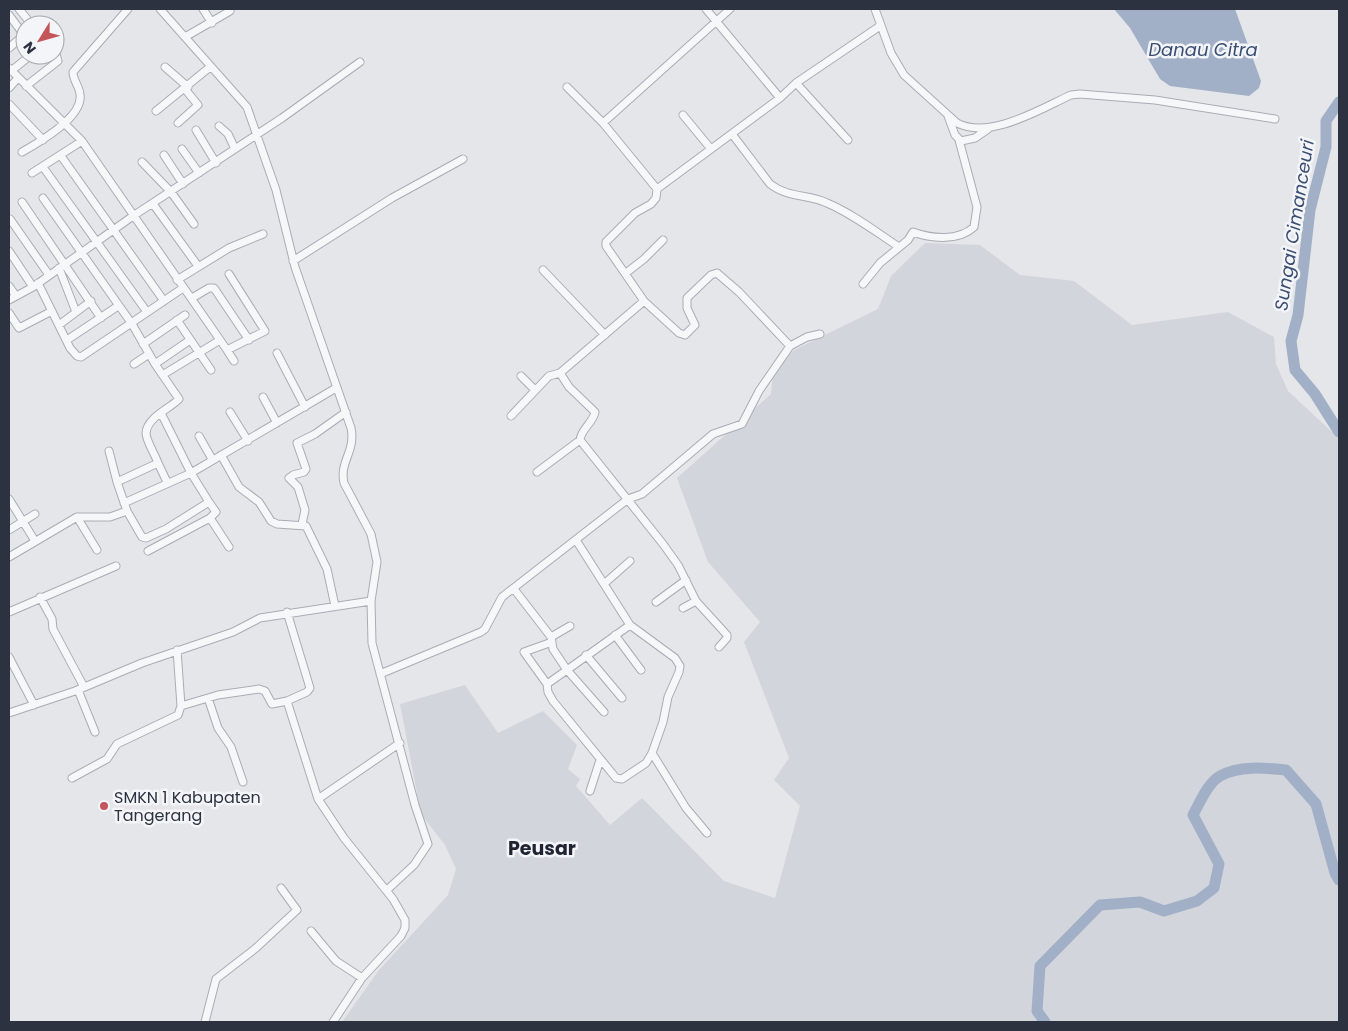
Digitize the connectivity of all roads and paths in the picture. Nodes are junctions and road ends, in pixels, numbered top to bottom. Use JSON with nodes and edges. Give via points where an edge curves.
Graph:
{"nodes":[{"id":1,"x":128,"y":9,"type":"edge"},
{"id":2,"x":162,"y":9,"type":"edge"},
{"id":3,"x":203,"y":9,"type":"edge"},
{"id":4,"x":706,"y":9,"type":"edge"},
{"id":5,"x":730,"y":9,"type":"edge"},
{"id":6,"x":875,"y":9,"type":"edge"},
{"id":7,"x":21,"y":11,"type":"edge"},
{"id":8,"x":230,"y":12,"type":"dead end"},
{"id":9,"x":10,"y":19,"type":"edge"},
{"id":10,"x":717,"y":21,"type":"junction"},
{"id":11,"x":212,"y":23,"type":"junction"},
{"id":12,"x":880,"y":26,"type":"junction"},
{"id":13,"x":185,"y":37,"type":"junction"},
{"id":14,"x":360,"y":62,"type":"dead end"},
{"id":15,"x":53,"y":65,"type":"edge"},
{"id":16,"x":165,"y":67,"type":"dead end"},
{"id":17,"x":210,"y":67,"type":"junction"},
{"id":18,"x":10,"y":70,"type":"edge"},
{"id":19,"x":18,"y":78,"type":"junction"},
{"id":20,"x":796,"y":83,"type":"junction"},
{"id":21,"x":26,"y":86,"type":"junction"},
{"id":22,"x":567,"y":87,"type":"dead end"},
{"id":23,"x":9,"y":88,"type":"edge"},
{"id":24,"x":186,"y":88,"type":"junction"},
{"id":25,"x":780,"y":98,"type":"junction"},
{"id":26,"x":9,"y":104,"type":"edge"},
{"id":27,"x":156,"y":111,"type":"dead end"},
{"id":28,"x":948,"y":114,"type":"junction"},
{"id":29,"x":683,"y":115,"type":"dead end"},
{"id":30,"x":1275,"y":119,"type":"dead end"},
{"id":31,"x":178,"y":123,"type":"dead end"},
{"id":32,"x":603,"y":123,"type":"junction"},
{"id":33,"x":64,"y":124,"type":"junction"},
{"id":34,"x":219,"y":126,"type":"dead end"},
{"id":35,"x":988,"y":129,"type":"junction"},
{"id":36,"x":196,"y":130,"type":"dead end"},
{"id":37,"x":256,"y":134,"type":"junction"},
{"id":38,"x":732,"y":134,"type":"junction"},
{"id":39,"x":43,"y":140,"type":"junction"},
{"id":40,"x":848,"y":140,"type":"dead end"},
{"id":41,"x":959,"y":140,"type":"junction"},
{"id":42,"x":82,"y":141,"type":"junction"},
{"id":43,"x":182,"y":149,"type":"dead end"},
{"id":44,"x":235,"y":149,"type":"junction"},
{"id":45,"x":712,"y":149,"type":"junction"},
{"id":46,"x":22,"y":152,"type":"dead end"},
{"id":47,"x":164,"y":155,"type":"dead end"},
{"id":48,"x":61,"y":156,"type":"junction"},
{"id":49,"x":463,"y":159,"type":"dead end"},
{"id":50,"x":142,"y":162,"type":"dead end"},
{"id":51,"x":216,"y":163,"type":"junction"},
{"id":52,"x":43,"y":167,"type":"junction"},
{"id":53,"x":32,"y":173,"type":"dead end"},
{"id":54,"x":199,"y":173,"type":"junction"},
{"id":55,"x":183,"y":184,"type":"junction"},
{"id":56,"x":657,"y":189,"type":"junction"},
{"id":57,"x":171,"y":192,"type":"junction"},
{"id":58,"x":42,"y":198,"type":"dead end"},
{"id":59,"x":22,"y":202,"type":"dead end"},
{"id":60,"x":153,"y":204,"type":"junction"},
{"id":61,"x":133,"y":216,"type":"junction"},
{"id":62,"x":10,"y":219,"type":"dead end"},
{"id":63,"x":194,"y":224,"type":"dead end"},
{"id":64,"x":115,"y":230,"type":"junction"},
{"id":65,"x":262,"y":234,"type":"dead end"},
{"id":66,"x":663,"y":240,"type":"dead end"},
{"id":67,"x":97,"y":242,"type":"junction"},
{"id":68,"x":899,"y":248,"type":"junction"},
{"id":69,"x":9,"y":251,"type":"edge"},
{"id":70,"x":81,"y":253,"type":"junction"},
{"id":71,"x":293,"y":261,"type":"junction"},
{"id":72,"x":66,"y":264,"type":"junction"},
{"id":73,"x":198,"y":266,"type":"junction"},
{"id":74,"x":58,"y":268,"type":"junction"},
{"id":75,"x":543,"y":270,"type":"dead end"},
{"id":76,"x":626,"y":273,"type":"junction"},
{"id":77,"x":229,"y":274,"type":"dead end"},
{"id":78,"x":49,"y":275,"type":"junction"},
{"id":79,"x":177,"y":280,"type":"junction"},
{"id":80,"x":863,"y":284,"type":"dead end"},
{"id":81,"x":36,"y":285,"type":"junction"},
{"id":82,"x":9,"y":286,"type":"edge"},
{"id":83,"x":183,"y":288,"type":"junction"},
{"id":84,"x":16,"y":296,"type":"junction"},
{"id":85,"x":192,"y":298,"type":"junction"},
{"id":86,"x":9,"y":300,"type":"edge"},
{"id":87,"x":91,"y":301,"type":"junction"},
{"id":88,"x":164,"y":301,"type":"junction"},
{"id":89,"x":644,"y":301,"type":"junction"},
{"id":90,"x":118,"y":306,"type":"junction"},
{"id":91,"x":52,"y":311,"type":"junction"},
{"id":92,"x":76,"y":312,"type":"junction"},
{"id":93,"x":147,"y":312,"type":"junction"},
{"id":94,"x":9,"y":313,"type":"edge"},
{"id":95,"x":185,"y":315,"type":"dead end"},
{"id":96,"x":102,"y":318,"type":"junction"},
{"id":97,"x":177,"y":320,"type":"junction"},
{"id":98,"x":132,"y":324,"type":"junction"},
{"id":99,"x":59,"y":326,"type":"junction"},
{"id":100,"x":820,"y":334,"type":"dead end"},
{"id":101,"x":605,"y":336,"type":"junction"},
{"id":102,"x":67,"y":340,"type":"junction"},
{"id":103,"x":190,"y":340,"type":"junction"},
{"id":104,"x":220,"y":340,"type":"junction"},
{"id":105,"x":249,"y":340,"type":"junction"},
{"id":106,"x":143,"y":344,"type":"junction"},
{"id":107,"x":790,"y":346,"type":"junction"},
{"id":108,"x":227,"y":350,"type":"junction"},
{"id":109,"x":199,"y":353,"type":"junction"},
{"id":110,"x":277,"y":353,"type":"dead end"},
{"id":111,"x":149,"y":354,"type":"junction"},
{"id":112,"x":234,"y":361,"type":"dead end"},
{"id":113,"x":134,"y":364,"type":"dead end"},
{"id":114,"x":155,"y":364,"type":"junction"},
{"id":115,"x":211,"y":370,"type":"dead end"},
{"id":116,"x":560,"y":373,"type":"junction"},
{"id":117,"x":164,"y":374,"type":"junction"},
{"id":118,"x":521,"y":376,"type":"dead end"},
{"id":119,"x":336,"y":388,"type":"junction"},
{"id":120,"x":534,"y":389,"type":"junction"},
{"id":121,"x":263,"y":397,"type":"dead end"},
{"id":122,"x":305,"y":406,"type":"junction"},
{"id":123,"x":230,"y":412,"type":"dead end"},
{"id":124,"x":346,"y":412,"type":"junction"},
{"id":125,"x":161,"y":413,"type":"junction"},
{"id":126,"x":510,"y":416,"type":"dead end"},
{"id":127,"x":278,"y":423,"type":"junction"},
{"id":128,"x":199,"y":436,"type":"dead end"},
{"id":129,"x":580,"y":440,"type":"junction"},
{"id":130,"x":248,"y":442,"type":"junction"},
{"id":131,"x":109,"y":451,"type":"dead end"},
{"id":132,"x":222,"y":455,"type":"junction"},
{"id":133,"x":212,"y":459,"type":"junction"},
{"id":134,"x":158,"y":463,"type":"junction"},
{"id":135,"x":537,"y":472,"type":"dead end"},
{"id":136,"x":191,"y":473,"type":"junction"},
{"id":137,"x":117,"y":482,"type":"junction"},
{"id":138,"x":167,"y":482,"type":"junction"},
{"id":139,"x":9,"y":499,"type":"edge"},
{"id":140,"x":628,"y":499,"type":"junction"},
{"id":141,"x":209,"y":502,"type":"junction"},
{"id":142,"x":124,"y":503,"type":"junction"},
{"id":143,"x":127,"y":511,"type":"junction"},
{"id":144,"x":35,"y":514,"type":"dead end"},
{"id":145,"x":77,"y":517,"type":"junction"},
{"id":146,"x":210,"y":518,"type":"junction"},
{"id":147,"x":23,"y":522,"type":"junction"},
{"id":148,"x":302,"y":524,"type":"junction"},
{"id":149,"x":9,"y":530,"type":"edge"},
{"id":150,"x":576,"y":540,"type":"junction"},
{"id":151,"x":35,"y":542,"type":"junction"},
{"id":152,"x":229,"y":547,"type":"dead end"},
{"id":153,"x":96,"y":550,"type":"dead end"},
{"id":154,"x":148,"y":551,"type":"dead end"},
{"id":155,"x":9,"y":557,"type":"edge"},
{"id":156,"x":630,"y":562,"type":"dead end"},
{"id":157,"x":116,"y":566,"type":"dead end"},
{"id":158,"x":686,"y":580,"type":"junction"},
{"id":159,"x":604,"y":584,"type":"junction"},
{"id":160,"x":514,"y":589,"type":"junction"},
{"id":161,"x":40,"y":597,"type":"junction"},
{"id":162,"x":371,"y":600,"type":"junction"},
{"id":163,"x":696,"y":601,"type":"junction"},
{"id":164,"x":656,"y":602,"type":"dead end"},
{"id":165,"x":335,"y":606,"type":"junction"},
{"id":166,"x":683,"y":608,"type":"dead end"},
{"id":167,"x":9,"y":612,"type":"edge"},
{"id":168,"x":287,"y":612,"type":"junction"},
{"id":169,"x":630,"y":625,"type":"junction"},
{"id":170,"x":570,"y":626,"type":"dead end"},
{"id":171,"x":615,"y":635,"type":"junction"},
{"id":172,"x":552,"y":639,"type":"junction"},
{"id":173,"x":719,"y":647,"type":"dead end"},
{"id":174,"x":177,"y":650,"type":"junction"},
{"id":175,"x":586,"y":656,"type":"junction"},
{"id":176,"x":9,"y":657,"type":"edge"},
{"id":177,"x":567,"y":670,"type":"junction"},
{"id":178,"x":641,"y":670,"type":"dead end"},
{"id":179,"x":380,"y":674,"type":"junction"},
{"id":180,"x":546,"y":684,"type":"junction"},
{"id":181,"x":81,"y":688,"type":"junction"},
{"id":182,"x":208,"y":698,"type":"junction"},
{"id":183,"x":622,"y":698,"type":"dead end"},
{"id":184,"x":287,"y":701,"type":"junction"},
{"id":185,"x":34,"y":705,"type":"junction"},
{"id":186,"x":181,"y":706,"type":"junction"},
{"id":187,"x":604,"y":712,"type":"dead end"},
{"id":188,"x":9,"y":713,"type":"edge"},
{"id":189,"x":96,"y":732,"type":"dead end"},
{"id":190,"x":400,"y":743,"type":"junction"},
{"id":191,"x":652,"y":753,"type":"junction"},
{"id":192,"x":600,"y":760,"type":"junction"},
{"id":193,"x":72,"y":778,"type":"dead end"},
{"id":194,"x":243,"y":782,"type":"dead end"},
{"id":195,"x":590,"y":791,"type":"dead end"},
{"id":196,"x":318,"y":798,"type":"junction"},
{"id":197,"x":707,"y":833,"type":"dead end"},
{"id":198,"x":281,"y":888,"type":"dead end"},
{"id":199,"x":387,"y":890,"type":"junction"},
{"id":200,"x":311,"y":931,"type":"dead end"},
{"id":201,"x":362,"y":978,"type":"junction"},
{"id":202,"x":205,"y":1022,"type":"edge"},
{"id":203,"x":333,"y":1022,"type":"edge"}],
"edges":[{"from":1,"to":33,"type":"street","via":[[73,72],[80,100]]},
{"from":2,"to":13,"type":"street"},
{"from":3,"to":11,"type":"street"},
{"from":4,"to":10,"type":"street"},
{"from":5,"to":10,"type":"street"},
{"from":6,"to":12,"type":"street"},
{"from":7,"to":9,"type":"street"},
{"from":8,"to":11,"type":"street"},
{"from":10,"to":25,"type":"street"},
{"from":10,"to":32,"type":"street"},
{"from":11,"to":13,"type":"street"},
{"from":12,"to":20,"type":"street"},
{"from":12,"to":28,"type":"street","via":[[904,75]]},
{"from":13,"to":17,"type":"street"},
{"from":14,"to":37,"type":"street"},
{"from":15,"to":21,"type":"street"},
{"from":16,"to":24,"type":"street"},
{"from":17,"to":24,"type":"street"},
{"from":17,"to":37,"type":"street","via":[[243,102]]},
{"from":18,"to":19,"type":"street"},
{"from":19,"to":21,"type":"street"},
{"from":19,"to":23,"type":"street"},
{"from":20,"to":25,"type":"street"},
{"from":20,"to":40,"type":"street"},
{"from":21,"to":33,"type":"street"},
{"from":22,"to":32,"type":"street"},
{"from":24,"to":27,"type":"street"},
{"from":24,"to":31,"type":"street","via":[[198,105]]},
{"from":25,"to":38,"type":"street"},
{"from":26,"to":39,"type":"street"},
{"from":28,"to":35,"type":"street","via":[[961,125]]},
{"from":28,"to":41,"type":"street"},
{"from":29,"to":45,"type":"street"},
{"from":30,"to":35,"type":"street","via":[[1155,100],[1080,94]]},
{"from":32,"to":56,"type":"street"},
{"from":33,"to":39,"type":"street"},
{"from":33,"to":42,"type":"street"},
{"from":34,"to":44,"type":"street","via":[[228,134]]},
{"from":35,"to":41,"type":"street","via":[[975,138]]},
{"from":36,"to":51,"type":"street"},
{"from":37,"to":44,"type":"street"},
{"from":37,"to":71,"type":"street","via":[[276,190]]},
{"from":38,"to":45,"type":"street"},
{"from":38,"to":68,"type":"street","via":[[776,189],[828,203]]},
{"from":39,"to":46,"type":"street"},
{"from":41,"to":68,"type":"street","via":[[977,207],[974,227],[957,237],[914,232]]},
{"from":42,"to":48,"type":"street"},
{"from":42,"to":61,"type":"street"},
{"from":43,"to":54,"type":"street"},
{"from":44,"to":51,"type":"street"},
{"from":45,"to":56,"type":"street"},
{"from":47,"to":55,"type":"street"},
{"from":48,"to":52,"type":"street"},
{"from":48,"to":64,"type":"street"},
{"from":49,"to":71,"type":"street","via":[[392,198]]},
{"from":50,"to":57,"type":"street"},
{"from":51,"to":54,"type":"street"},
{"from":52,"to":53,"type":"street"},
{"from":52,"to":67,"type":"street"},
{"from":54,"to":55,"type":"street"},
{"from":55,"to":57,"type":"street"},
{"from":56,"to":76,"type":"street","via":[[651,204],[635,213],[606,242]]},
{"from":57,"to":60,"type":"street"},
{"from":57,"to":63,"type":"street"},
{"from":58,"to":70,"type":"street"},
{"from":59,"to":72,"type":"street"},
{"from":60,"to":61,"type":"street"},
{"from":60,"to":73,"type":"street"},
{"from":61,"to":64,"type":"street"},
{"from":61,"to":79,"type":"street"},
{"from":62,"to":78,"type":"street"},
{"from":64,"to":67,"type":"street"},
{"from":64,"to":88,"type":"street"},
{"from":65,"to":73,"type":"street"},
{"from":66,"to":76,"type":"street"},
{"from":67,"to":70,"type":"street"},
{"from":67,"to":93,"type":"street"},
{"from":68,"to":80,"type":"street","via":[[880,263]]},
{"from":69,"to":81,"type":"street"},
{"from":70,"to":72,"type":"street"},
{"from":70,"to":90,"type":"street"},
{"from":71,"to":119,"type":"street"},
{"from":72,"to":74,"type":"street"},
{"from":72,"to":87,"type":"street"},
{"from":73,"to":79,"type":"street"},
{"from":74,"to":78,"type":"street"},
{"from":74,"to":92,"type":"street"},
{"from":75,"to":101,"type":"street"},
{"from":76,"to":89,"type":"street"},
{"from":77,"to":105,"type":"street","via":[[265,331]]},
{"from":78,"to":81,"type":"street"},
{"from":79,"to":83,"type":"street"},
{"from":81,"to":84,"type":"street"},
{"from":81,"to":91,"type":"street"},
{"from":82,"to":84,"type":"street"},
{"from":83,"to":85,"type":"street"},
{"from":83,"to":88,"type":"street"},
{"from":84,"to":86,"type":"street"},
{"from":85,"to":104,"type":"street"},
{"from":85,"to":105,"type":"street","via":[[214,288]]},
{"from":87,"to":92,"type":"street"},
{"from":87,"to":96,"type":"street"},
{"from":88,"to":93,"type":"street"},
{"from":89,"to":101,"type":"street"},
{"from":89,"to":107,"type":"street","via":[[675,331],[685,335],[695,325],[686,298],[717,273]]},
{"from":90,"to":96,"type":"street"},
{"from":90,"to":98,"type":"street"},
{"from":91,"to":94,"type":"street","via":[[19,328]]},
{"from":91,"to":99,"type":"street"},
{"from":92,"to":99,"type":"street"},
{"from":93,"to":98,"type":"street"},
{"from":95,"to":97,"type":"street"},
{"from":96,"to":102,"type":"street"},
{"from":97,"to":103,"type":"street"},
{"from":97,"to":106,"type":"street"},
{"from":98,"to":102,"type":"street","via":[[81,357],[73,353]]},
{"from":98,"to":106,"type":"street"},
{"from":99,"to":102,"type":"street"},
{"from":100,"to":107,"type":"street"},
{"from":101,"to":116,"type":"street"},
{"from":103,"to":109,"type":"street"},
{"from":103,"to":114,"type":"street"},
{"from":104,"to":108,"type":"street"},
{"from":104,"to":109,"type":"street"},
{"from":105,"to":108,"type":"street"},
{"from":106,"to":111,"type":"street"},
{"from":107,"to":140,"type":"street","via":[[759,391],[742,424],[713,434],[642,494]]},
{"from":108,"to":112,"type":"street"},
{"from":109,"to":115,"type":"street"},
{"from":109,"to":117,"type":"street"},
{"from":110,"to":122,"type":"street"},
{"from":111,"to":113,"type":"street"},
{"from":111,"to":114,"type":"street"},
{"from":114,"to":117,"type":"street"},
{"from":116,"to":120,"type":"street","via":[[549,376]]},
{"from":116,"to":129,"type":"street","via":[[569,387],[595,412]]},
{"from":117,"to":125,"type":"street","via":[[180,399]]},
{"from":118,"to":120,"type":"street"},
{"from":119,"to":122,"type":"street"},
{"from":119,"to":124,"type":"street"},
{"from":120,"to":126,"type":"street"},
{"from":121,"to":127,"type":"street"},
{"from":122,"to":127,"type":"street"},
{"from":123,"to":130,"type":"street"},
{"from":124,"to":148,"type":"street","via":[[297,443],[306,469],[289,478],[298,487],[304,510]]},
{"from":124,"to":162,"type":"street","via":[[353,438],[342,476],[373,539],[377,562]]},
{"from":125,"to":134,"type":"street","via":[[146,432]]},
{"from":125,"to":136,"type":"street"},
{"from":127,"to":130,"type":"street"},
{"from":128,"to":133,"type":"street"},
{"from":129,"to":135,"type":"street"},
{"from":129,"to":140,"type":"street"},
{"from":130,"to":132,"type":"street"},
{"from":131,"to":137,"type":"street"},
{"from":132,"to":133,"type":"street"},
{"from":132,"to":148,"type":"street","via":[[239,487],[259,502],[271,521]]},
{"from":133,"to":136,"type":"street"},
{"from":134,"to":137,"type":"street"},
{"from":134,"to":138,"type":"street"},
{"from":136,"to":138,"type":"street"},
{"from":136,"to":141,"type":"street"},
{"from":137,"to":142,"type":"street"},
{"from":138,"to":142,"type":"street"},
{"from":139,"to":147,"type":"street"},
{"from":140,"to":150,"type":"street"},
{"from":140,"to":158,"type":"street"},
{"from":141,"to":143,"type":"street","via":[[146,538],[142,537]]},
{"from":141,"to":146,"type":"street","via":[[216,512]]},
{"from":142,"to":143,"type":"street"},
{"from":143,"to":145,"type":"street","via":[[110,517]]},
{"from":144,"to":147,"type":"street"},
{"from":145,"to":151,"type":"street"},
{"from":145,"to":153,"type":"street"},
{"from":146,"to":152,"type":"street"},
{"from":146,"to":154,"type":"street"},
{"from":147,"to":149,"type":"street"},
{"from":147,"to":151,"type":"street"},
{"from":148,"to":165,"type":"street","via":[[309,530],[327,569]]},
{"from":150,"to":159,"type":"street"},
{"from":150,"to":160,"type":"street"},
{"from":151,"to":155,"type":"street"},
{"from":156,"to":159,"type":"street"},
{"from":157,"to":161,"type":"street"},
{"from":158,"to":163,"type":"street"},
{"from":158,"to":164,"type":"street"},
{"from":159,"to":169,"type":"street"},
{"from":160,"to":172,"type":"street"},
{"from":160,"to":179,"type":"street","via":[[498,602],[481,632]]},
{"from":161,"to":167,"type":"street"},
{"from":161,"to":181,"type":"street"},
{"from":162,"to":165,"type":"street"},
{"from":162,"to":179,"type":"street","via":[[372,643]]},
{"from":163,"to":166,"type":"street"},
{"from":163,"to":173,"type":"street","via":[[727,635]]},
{"from":165,"to":168,"type":"street"},
{"from":168,"to":174,"type":"street","via":[[260,618],[233,632]]},
{"from":168,"to":184,"type":"street","via":[[310,688]]},
{"from":169,"to":171,"type":"street"},
{"from":169,"to":191,"type":"street","via":[[675,658],[680,666]]},
{"from":170,"to":172,"type":"street"},
{"from":171,"to":175,"type":"street"},
{"from":171,"to":178,"type":"street"},
{"from":172,"to":177,"type":"street","via":[[553,649]]},
{"from":172,"to":180,"type":"street","via":[[524,652]]},
{"from":174,"to":181,"type":"street"},
{"from":174,"to":186,"type":"street"},
{"from":175,"to":177,"type":"street"},
{"from":175,"to":183,"type":"street"},
{"from":176,"to":185,"type":"street"},
{"from":177,"to":180,"type":"street"},
{"from":177,"to":187,"type":"street"},
{"from":179,"to":190,"type":"street"},
{"from":180,"to":192,"type":"street","via":[[553,701]]},
{"from":181,"to":185,"type":"street"},
{"from":181,"to":189,"type":"street"},
{"from":182,"to":184,"type":"street","via":[[259,689],[265,691],[272,704]]},
{"from":182,"to":186,"type":"street"},
{"from":182,"to":194,"type":"street","via":[[218,728],[237,760]]},
{"from":184,"to":196,"type":"street"},
{"from":185,"to":188,"type":"street"},
{"from":186,"to":193,"type":"street","via":[[175,718],[117,744],[107,759]]},
{"from":190,"to":196,"type":"street"},
{"from":190,"to":199,"type":"street","via":[[428,844],[414,865]]},
{"from":191,"to":192,"type":"street","via":[[646,763],[622,779],[616,778]]},
{"from":191,"to":197,"type":"street","via":[[686,808]]},
{"from":192,"to":195,"type":"street"},
{"from":196,"to":199,"type":"street","via":[[344,838]]},
{"from":198,"to":202,"type":"street","via":[[297,910],[216,979]]},
{"from":199,"to":201,"type":"street","via":[[402,914],[405,928]]},
{"from":200,"to":201,"type":"street","via":[[336,961]]},
{"from":201,"to":203,"type":"street"}]}
